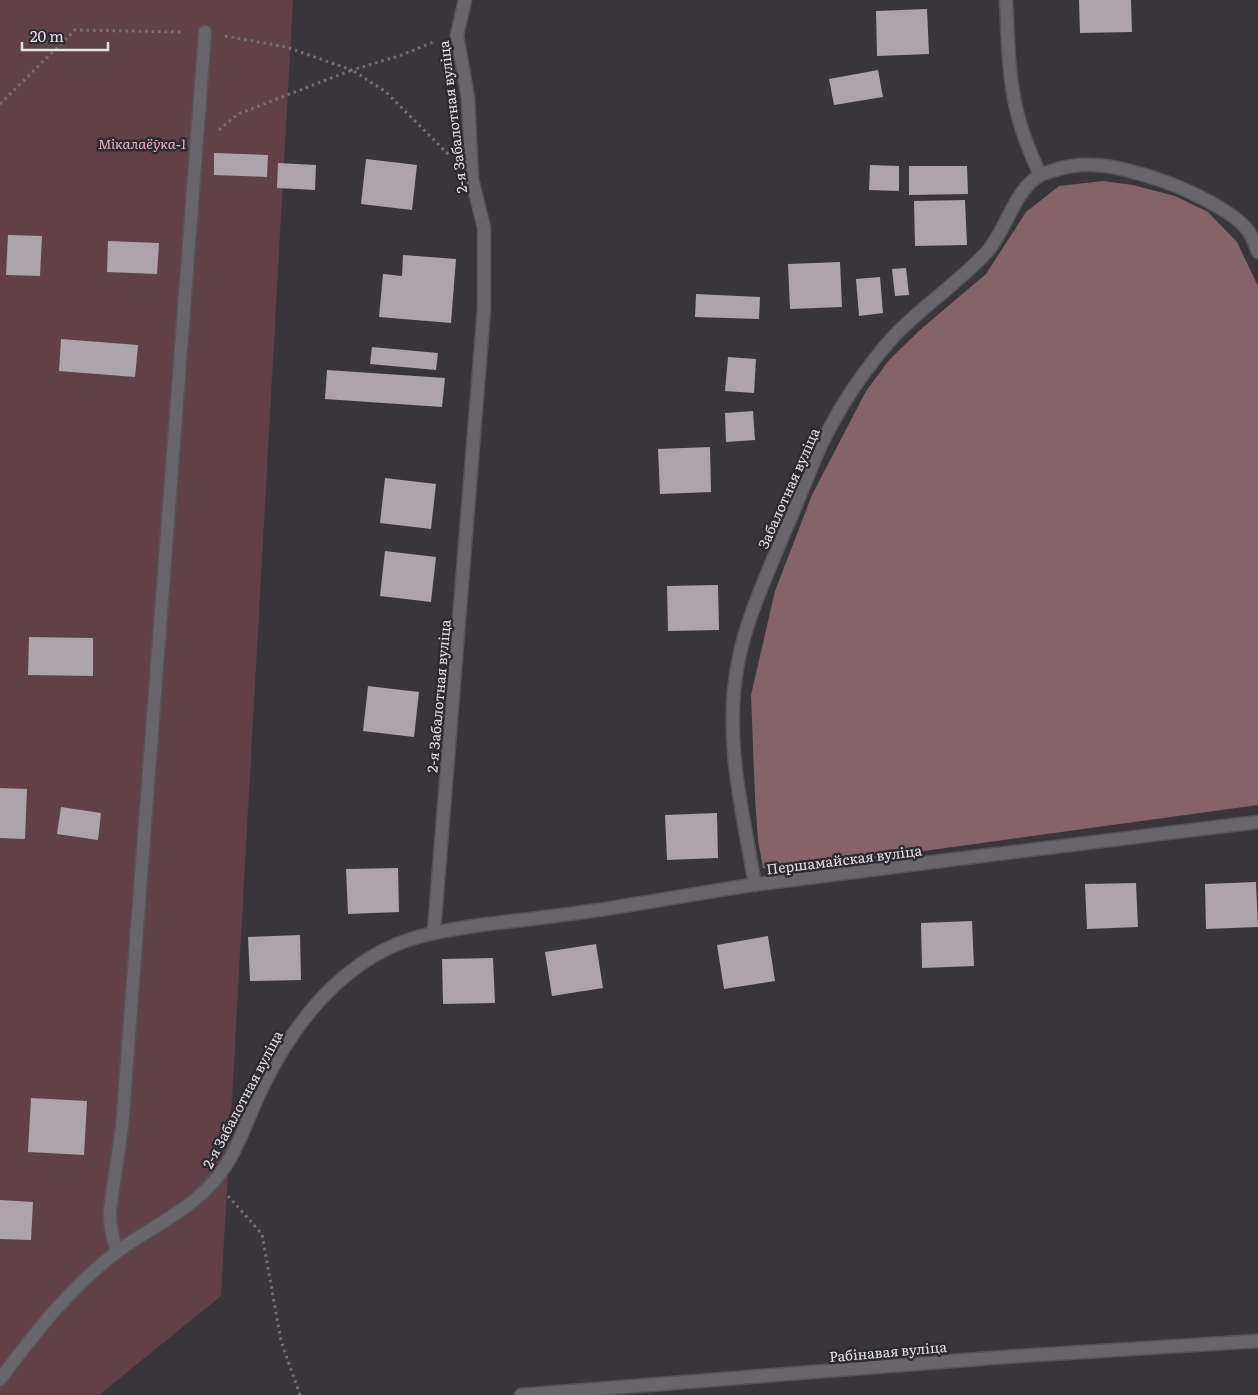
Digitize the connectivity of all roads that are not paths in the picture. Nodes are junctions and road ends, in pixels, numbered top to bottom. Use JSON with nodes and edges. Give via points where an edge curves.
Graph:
{"nodes":[{"id":1,"x":465,"y":0,"type":"edge"},
{"id":2,"x":1006,"y":0,"type":"edge"},
{"id":3,"x":205,"y":32,"type":"dead end"},
{"id":4,"x":1040,"y":175,"type":"junction"},
{"id":5,"x":1253,"y":230,"type":"edge"},
{"id":6,"x":1258,"y":252,"type":"edge"},
{"id":7,"x":1258,"y":822,"type":"edge"},
{"id":8,"x":754,"y":885,"type":"junction"},
{"id":9,"x":434,"y":932,"type":"junction"},
{"id":10,"x":117,"y":1252,"type":"junction"},
{"id":11,"x":1258,"y":1341,"type":"edge"},
{"id":12,"x":0,"y":1379,"type":"edge"},
{"id":13,"x":521,"y":1395,"type":"edge"}],
"edges":[{"from":1,"to":9,"type":"street","name":"2-я Забалотная вуліца","via":[[457,35],[468,98],[472,179],[484,228],[484,309]]},
{"from":2,"to":4,"type":"street","via":[[1018,116]]},
{"from":3,"to":10,"type":"street","via":[[122,1127],[109,1220]]},
{"from":4,"to":5,"type":"street","name":"Забалотная вуліца","via":[[1072,164],[1128,169],[1202,199]]},
{"from":4,"to":8,"type":"street","name":"Забалотная вуліца","via":[[1021,194],[987,252],[896,335],[861,379],[821,446],[770,568],[738,664],[734,701],[733,748]]},
{"from":5,"to":6,"type":"street","name":"Забалотная вуліца"},
{"from":7,"to":8,"type":"street","name":"Першамайская вуліца"},
{"from":8,"to":9,"type":"street","name":"Першамайская вуліца"},
{"from":9,"to":10,"type":"street","name":"2-я Забалотная вуліца","via":[[396,943],[375,954],[354,968],[316,1003],[280,1052],[232,1153],[215,1180],[170,1218]]},
{"from":10,"to":12,"type":"street","name":"2-я Забалотная вуліца","via":[[67,1296]]},
{"from":11,"to":13,"type":"street","name":"Рабінавая вуліца","via":[[1004,1356]]}]}
